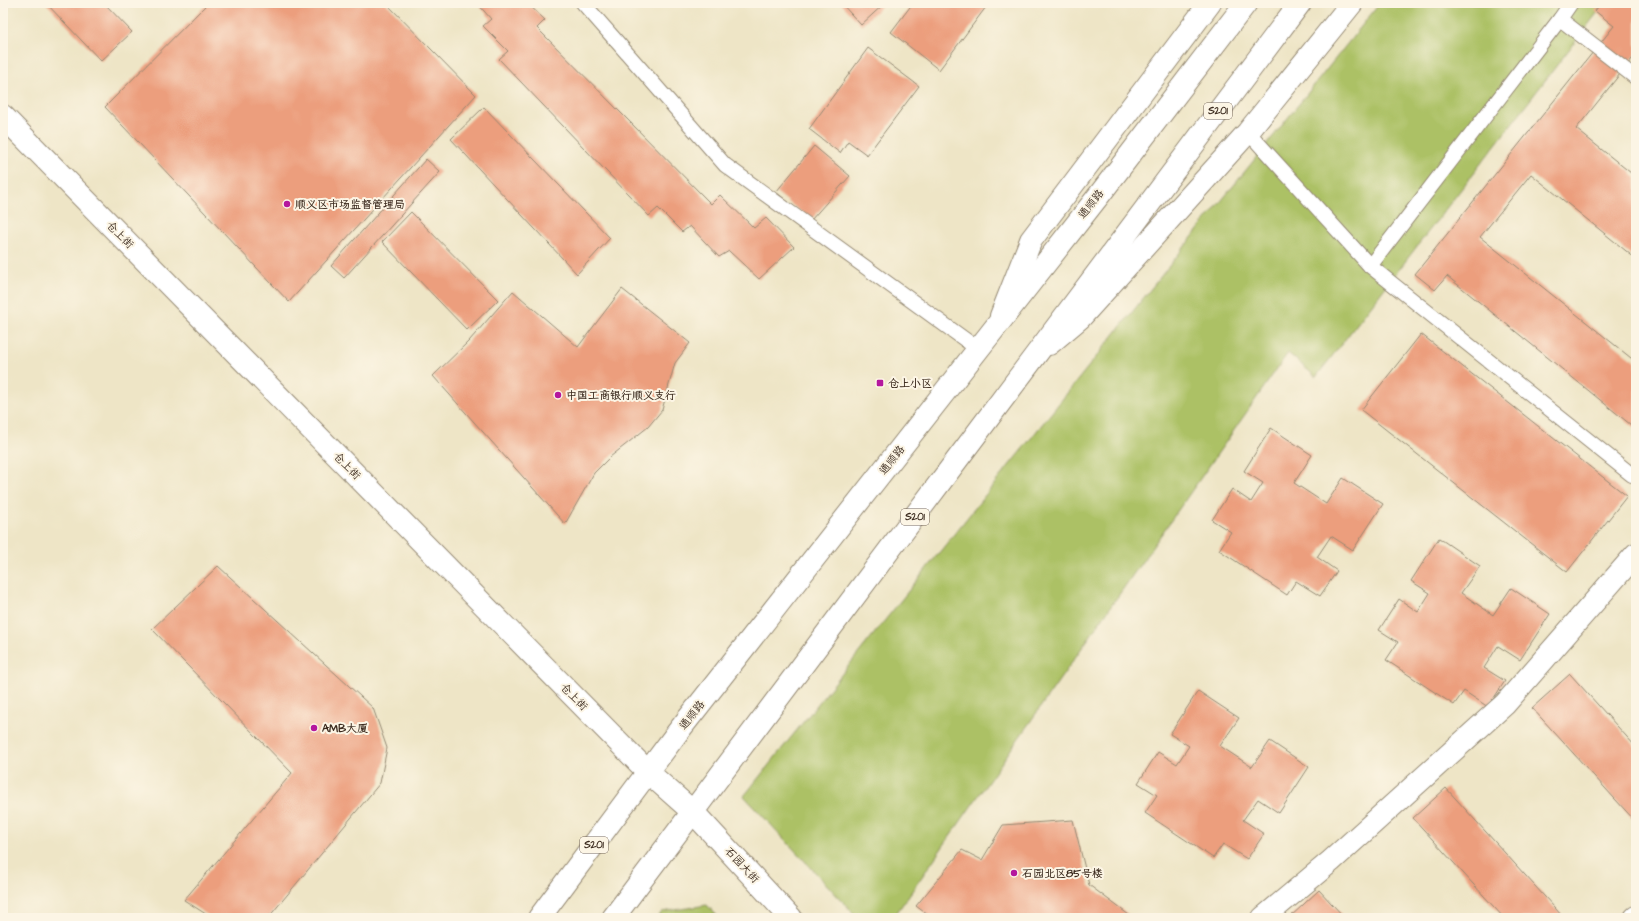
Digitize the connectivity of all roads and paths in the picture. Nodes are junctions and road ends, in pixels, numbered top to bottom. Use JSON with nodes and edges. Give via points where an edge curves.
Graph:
{"nodes":[{"id":1,"x":582,"y":3,"type":"edge"},
{"id":2,"x":1246,"y":3,"type":"edge"},
{"id":3,"x":1300,"y":3,"type":"edge"},
{"id":4,"x":1352,"y":3,"type":"edge"},
{"id":5,"x":1571,"y":3,"type":"edge"},
{"id":6,"x":1206,"y":4,"type":"edge"},
{"id":7,"x":1560,"y":19,"type":"junction"},
{"id":8,"x":1636,"y":78,"type":"edge"},
{"id":9,"x":3,"y":116,"type":"edge"},
{"id":10,"x":1248,"y":132,"type":"junction"},
{"id":11,"x":1370,"y":266,"type":"junction"},
{"id":12,"x":997,"y":326,"type":"junction"},
{"id":13,"x":978,"y":349,"type":"junction"},
{"id":14,"x":1036,"y":355,"type":"junction"},
{"id":15,"x":1632,"y":475,"type":"dead end"},
{"id":16,"x":1636,"y":554,"type":"edge"},
{"id":17,"x":649,"y":772,"type":"junction"},
{"id":18,"x":693,"y":812,"type":"junction"},
{"id":19,"x":539,"y":918,"type":"edge"},
{"id":20,"x":613,"y":918,"type":"edge"},
{"id":21,"x":791,"y":918,"type":"edge"},
{"id":22,"x":1263,"y":918,"type":"edge"}],
"edges":[{"from":1,"to":13,"type":"lane","via":[[726,165]]},
{"from":2,"to":12,"type":"street","name":"通顺路","number":"S201"},
{"from":3,"to":14,"type":"street","number":"S201"},
{"from":4,"to":10,"type":"street"},
{"from":5,"to":7,"type":"lane"},
{"from":6,"to":12,"type":"street","via":[[1031,240]]},
{"from":7,"to":8,"type":"lane"},
{"from":7,"to":11,"type":"lane"},
{"from":9,"to":17,"type":"street","name":"仓上街"},
{"from":10,"to":11,"type":"lane"},
{"from":10,"to":14,"type":"street","via":[[1081,317]]},
{"from":11,"to":15,"type":"lane"},
{"from":12,"to":13,"type":"street","name":"通顺路","number":"S201"},
{"from":13,"to":17,"type":"street","name":"通顺路","number":"S201"},
{"from":14,"to":18,"type":"street","number":"S201"},
{"from":16,"to":22,"type":"street","via":[[1505,704],[1331,861]]},
{"from":17,"to":18,"type":"street","name":"仓上街"},
{"from":17,"to":19,"type":"street","name":"通顺路","number":"S201"},
{"from":18,"to":20,"type":"street","number":"S201"},
{"from":18,"to":21,"type":"street","name":"石园大街"}]}
